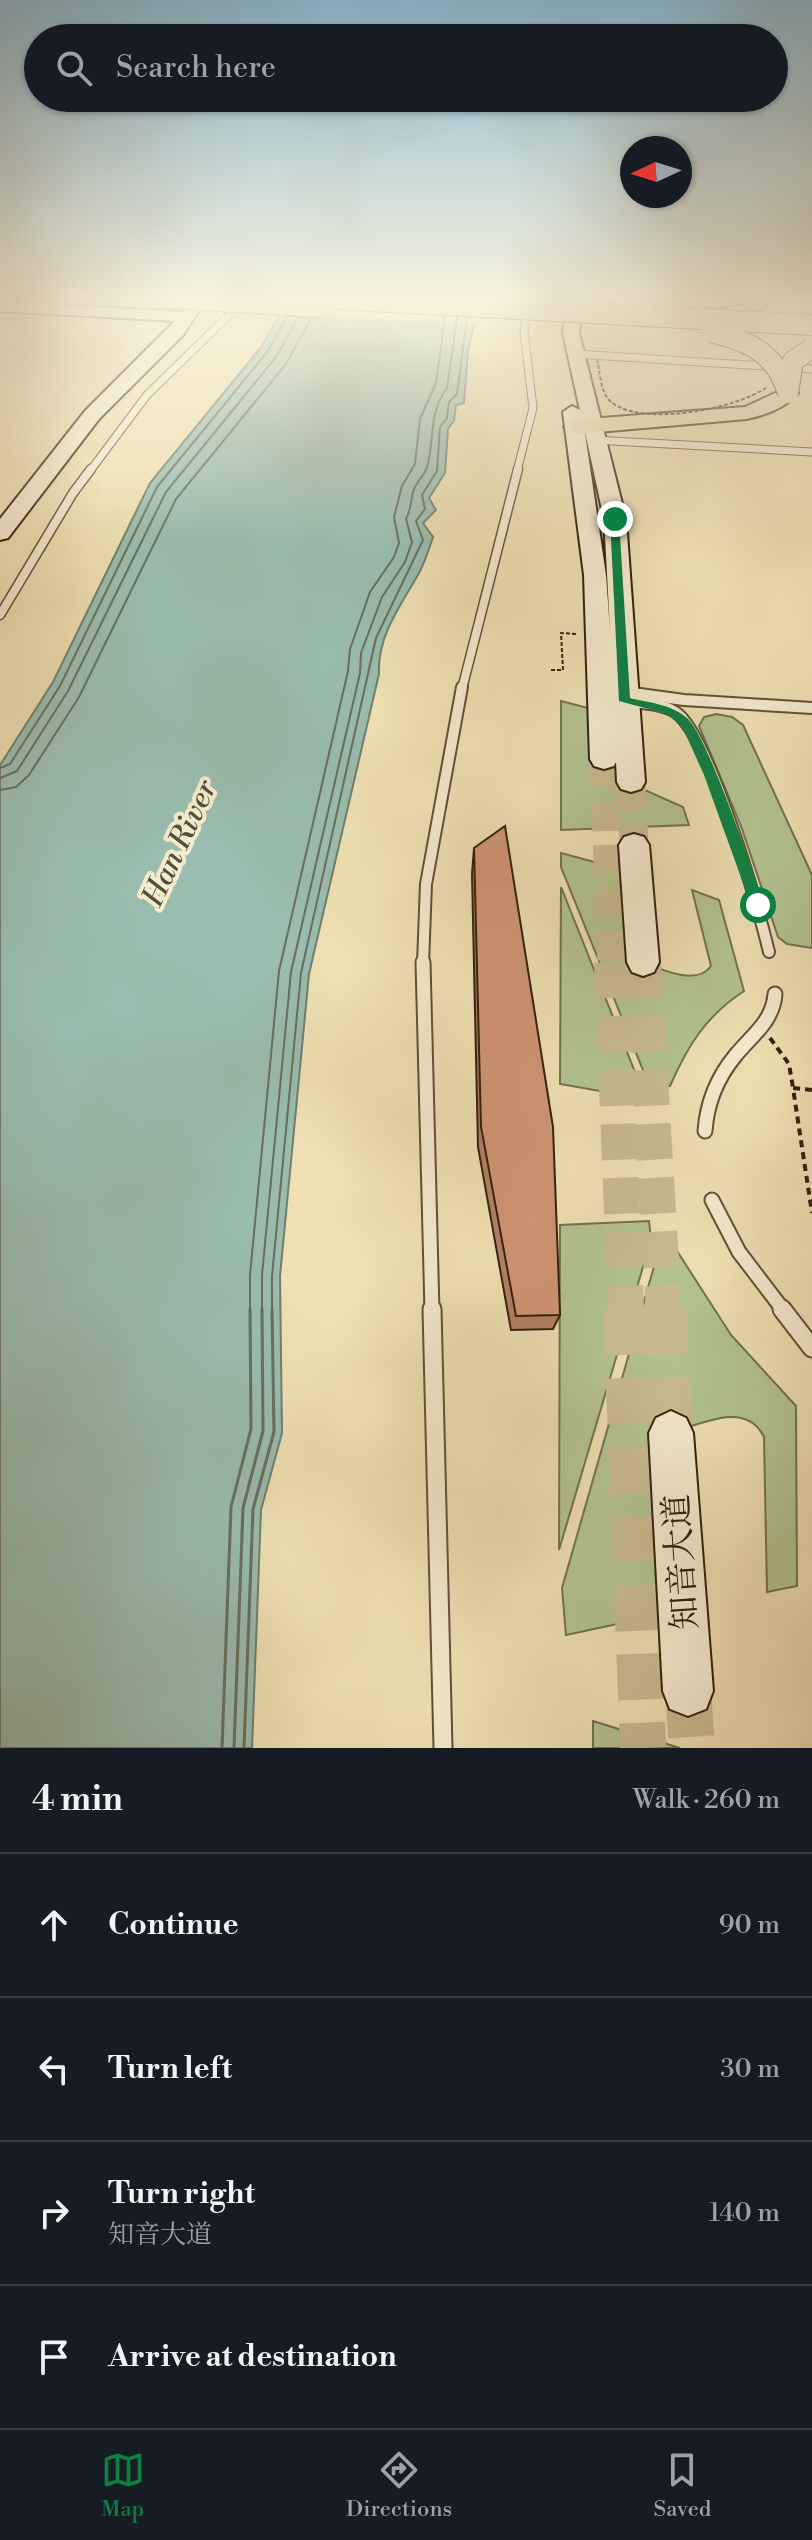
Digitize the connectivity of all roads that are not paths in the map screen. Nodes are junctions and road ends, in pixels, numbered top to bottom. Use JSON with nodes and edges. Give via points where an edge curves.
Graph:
{"nodes":[{"id":1,"x":111,"y":379,"type":"edge"},
{"id":2,"x":123,"y":379,"type":"edge"},
{"id":3,"x":164,"y":379,"type":"edge"},
{"id":4,"x":530,"y":379,"type":"edge"},
{"id":5,"x":568,"y":379,"type":"edge"},
{"id":6,"x":586,"y":379,"type":"edge"},
{"id":7,"x":781,"y":379,"type":"edge"},
{"id":8,"x":784,"y":379,"type":"edge"},
{"id":9,"x":779,"y":388,"type":"junction"},
{"id":10,"x":586,"y":433,"type":"junction"},
{"id":11,"x":812,"y":452,"type":"edge"},
{"id":12,"x":0,"y":512,"type":"edge"},
{"id":13,"x":0,"y":533,"type":"edge"},
{"id":14,"x":0,"y":615,"type":"edge"},
{"id":15,"x":601,"y":693,"type":"junction"},
{"id":16,"x":624,"y":696,"type":"junction"},
{"id":17,"x":700,"y":701,"type":"junction"},
{"id":18,"x":812,"y":708,"type":"edge"},
{"id":19,"x":680,"y":716,"type":"junction"},
{"id":20,"x":604,"y":759,"type":"tunnel mouth"},
{"id":21,"x":631,"y":782,"type":"tunnel mouth"},
{"id":22,"x":634,"y":845,"type":"tunnel mouth"},
{"id":23,"x":769,"y":952,"type":"dead end"},
{"id":24,"x":643,"y":962,"type":"tunnel mouth"},
{"id":25,"x":775,"y":994,"type":"dead end"},
{"id":26,"x":705,"y":1131,"type":"dead end"},
{"id":27,"x":712,"y":1200,"type":"dead end"},
{"id":28,"x":812,"y":1348,"type":"edge"},
{"id":29,"x":671,"y":1433,"type":"tunnel mouth"},
{"id":30,"x":688,"y":1691,"type":"tunnel mouth"},
{"id":31,"x":443,"y":1748,"type":"edge"}],
"edges":[{"from":1,"to":12,"type":"main road"},
{"from":2,"to":13,"type":"main road"},
{"from":3,"to":14,"type":"lane","via":[[73,493]]},
{"from":4,"to":31,"type":"lane","via":[[533,408],[462,688],[426,884],[424,991]]},
{"from":5,"to":10,"type":"main road"},
{"from":6,"to":10,"type":"main road"},
{"from":7,"to":9,"type":"main road","bridge":true},
{"from":8,"to":9,"type":"main road","bridge":true},
{"from":9,"to":10,"type":"main road","via":[[763,408],[747,413]]},
{"from":10,"to":11,"type":"lane"},
{"from":10,"to":15,"type":"main road"},
{"from":10,"to":16,"type":"main road","via":[[615,519]]},
{"from":15,"to":16,"type":"lane"},
{"from":15,"to":20,"type":"main road"},
{"from":16,"to":17,"type":"lane"},
{"from":16,"to":19,"type":"lane"},
{"from":16,"to":21,"type":"main road"},
{"from":17,"to":18,"type":"lane"},
{"from":17,"to":19,"type":"lane"},
{"from":19,"to":23,"type":"lane","via":[[733,836]]},
{"from":22,"to":24,"type":"main road"},
{"from":25,"to":26,"type":"lane","via":[[773,1012],[720,1077],[708,1104]]},
{"from":27,"to":28,"type":"lane","via":[[752,1270]]},
{"from":29,"to":30,"type":"main road","name":"知音大道"}]}
